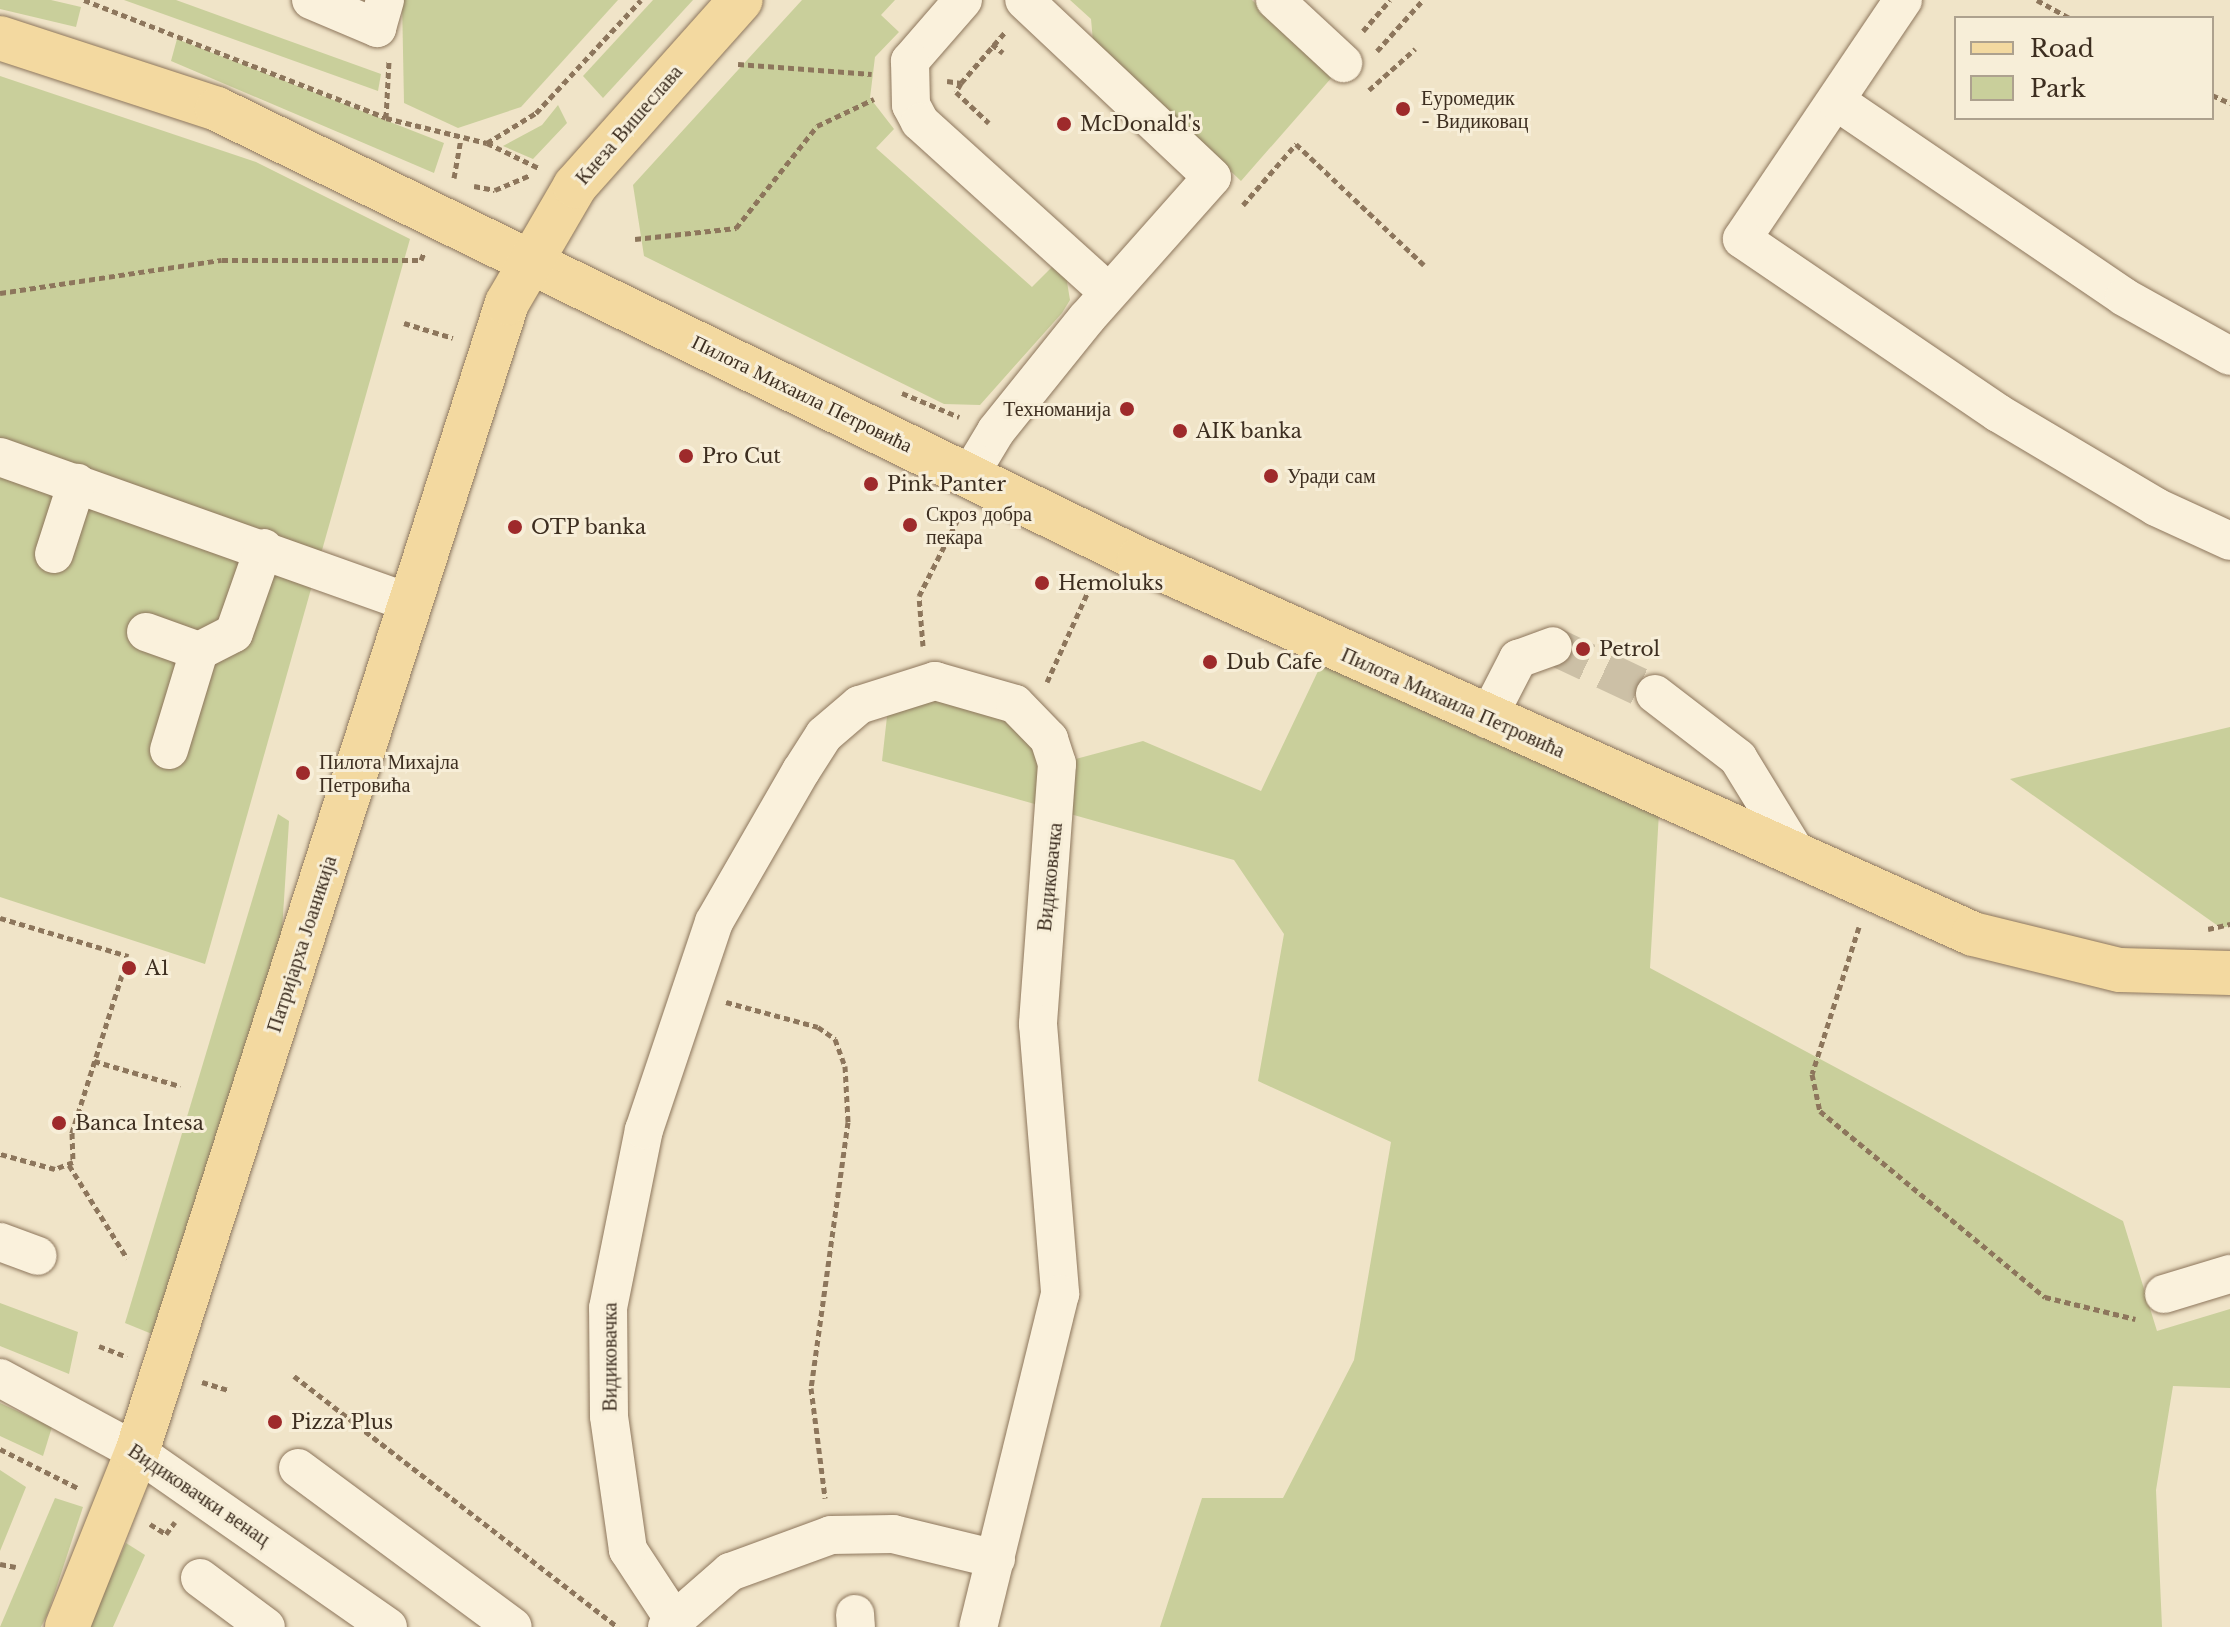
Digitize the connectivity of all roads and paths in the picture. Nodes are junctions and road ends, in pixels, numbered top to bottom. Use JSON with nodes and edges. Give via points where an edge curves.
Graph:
{"nodes":[{"id":1,"x":84,"y":0,"type":"edge"},
{"id":2,"x":311,"y":0,"type":"edge"},
{"id":3,"x":641,"y":0,"type":"edge"},
{"id":4,"x":741,"y":0,"type":"edge"},
{"id":5,"x":963,"y":0,"type":"edge"},
{"id":6,"x":1275,"y":0,"type":"edge"},
{"id":7,"x":1423,"y":0,"type":"edge"},
{"id":8,"x":1903,"y":0,"type":"edge"},
{"id":9,"x":2037,"y":0,"type":"edge"},
{"id":10,"x":1019,"y":12,"type":"edge"},
{"id":11,"x":381,"y":14,"type":"edge"},
{"id":12,"x":2066,"y":16,"type":"edge"},
{"id":13,"x":0,"y":38,"type":"edge"},
{"id":14,"x":992,"y":44,"type":"junction"},
{"id":15,"x":1003,"y":53,"type":"dead end"},
{"id":16,"x":733,"y":64,"type":"dead end"},
{"id":17,"x":1354,"y":64,"type":"joint"},
{"id":18,"x":884,"y":74,"type":"dead end"},
{"id":19,"x":932,"y":79,"type":"dead end"},
{"id":20,"x":961,"y":83,"type":"junction"},
{"id":21,"x":881,"y":95,"type":"dead end"},
{"id":22,"x":1836,"y":101,"type":"junction"},
{"id":23,"x":989,"y":123,"type":"dead end"},
{"id":24,"x":461,"y":140,"type":"junction"},
{"id":25,"x":487,"y":143,"type":"junction"},
{"id":26,"x":453,"y":181,"type":"junction"},
{"id":27,"x":452,"y":189,"type":"dead end"},
{"id":28,"x":1233,"y":216,"type":"dead end"},
{"id":29,"x":635,"y":239,"type":"dead end"},
{"id":30,"x":528,"y":258,"type":"junction"},
{"id":31,"x":421,"y":260,"type":"dead end"},
{"id":32,"x":1424,"y":265,"type":"dead end"},
{"id":33,"x":1108,"y":292,"type":"junction"},
{"id":34,"x":0,"y":293,"type":"edge"},
{"id":35,"x":404,"y":323,"type":"dead end"},
{"id":36,"x":462,"y":341,"type":"dead end"},
{"id":37,"x":2230,"y":356,"type":"edge"},
{"id":38,"x":0,"y":457,"type":"edge"},
{"id":39,"x":77,"y":483,"type":"junction"},
{"id":40,"x":967,"y":492,"type":"junction"},
{"id":41,"x":2230,"y":541,"type":"edge"},
{"id":42,"x":264,"y":548,"type":"junction"},
{"id":43,"x":54,"y":554,"type":"dead end"},
{"id":44,"x":1093,"y":571,"type":"dead end"},
{"id":45,"x":413,"y":604,"type":"junction"},
{"id":46,"x":146,"y":632,"type":"dead end"},
{"id":47,"x":1553,"y":646,"type":"dead end"},
{"id":48,"x":199,"y":651,"type":"junction"},
{"id":49,"x":935,"y":681,"type":"junction"},
{"id":50,"x":1655,"y":694,"type":"tunnel mouth"},
{"id":51,"x":1026,"y":713,"type":"junction"},
{"id":52,"x":1487,"y":719,"type":"junction"},
{"id":53,"x":169,"y":750,"type":"dead end"},
{"id":54,"x":1798,"y":856,"type":"junction"},
{"id":55,"x":1863,"y":914,"type":"dead end"},
{"id":56,"x":0,"y":918,"type":"edge"},
{"id":57,"x":2230,"y":973,"type":"edge"},
{"id":58,"x":686,"y":992,"type":"junction"},
{"id":59,"x":94,"y":1061,"type":"junction"},
{"id":60,"x":180,"y":1086,"type":"dead end"},
{"id":61,"x":0,"y":1154,"type":"edge"},
{"id":62,"x":69,"y":1165,"type":"junction"},
{"id":63,"x":0,"y":1242,"type":"edge"},
{"id":64,"x":38,"y":1256,"type":"dead end"},
{"id":65,"x":127,"y":1258,"type":"dead end"},
{"id":66,"x":2230,"y":1274,"type":"edge"},
{"id":67,"x":2171,"y":1292,"type":"joint"},
{"id":68,"x":99,"y":1346,"type":"dead end"},
{"id":69,"x":140,"y":1362,"type":"dead end"},
{"id":70,"x":294,"y":1376,"type":"dead end"},
{"id":71,"x":0,"y":1378,"type":"edge"},
{"id":72,"x":195,"y":1380,"type":"dead end"},
{"id":73,"x":228,"y":1390,"type":"dead end"},
{"id":74,"x":0,"y":1449,"type":"edge"},
{"id":75,"x":137,"y":1452,"type":"junction"},
{"id":76,"x":298,"y":1468,"type":"dead end"},
{"id":77,"x":85,"y":1491,"type":"dead end"},
{"id":78,"x":146,"y":1521,"type":"dead end"},
{"id":79,"x":166,"y":1534,"type":"dead end"},
{"id":80,"x":831,"y":1535,"type":"junction"},
{"id":81,"x":996,"y":1559,"type":"junction"},
{"id":82,"x":0,"y":1564,"type":"edge"},
{"id":83,"x":16,"y":1567,"type":"dead end"},
{"id":84,"x":200,"y":1578,"type":"dead end"},
{"id":85,"x":671,"y":1623,"type":"edge"},
{"id":86,"x":67,"y":1627,"type":"edge"},
{"id":87,"x":266,"y":1627,"type":"edge"},
{"id":88,"x":388,"y":1627,"type":"edge"},
{"id":89,"x":513,"y":1627,"type":"edge"},
{"id":90,"x":618,"y":1627,"type":"edge"},
{"id":91,"x":978,"y":1627,"type":"edge"}],
"edges":[{"from":1,"to":24,"type":"path","via":[[386,118]]},
{"from":2,"to":11,"type":"street"},
{"from":3,"to":25,"type":"path","via":[[536,113]]},
{"from":4,"to":30,"type":"main road","name":"Кнеза Вишеслава","via":[[575,186]]},
{"from":5,"to":33,"type":"street","via":[[910,61],[911,105],[920,122]]},
{"from":6,"to":17,"type":"street"},
{"from":7,"to":17,"type":"path"},
{"from":8,"to":22,"type":"street"},
{"from":9,"to":12,"type":"path"},
{"from":10,"to":14,"type":"path"},
{"from":10,"to":33,"type":"street","via":[[1212,177]]},
{"from":13,"to":30,"type":"main road","name":"Пилота Михаила Петровића","via":[[217,109]]},
{"from":14,"to":15,"type":"path"},
{"from":14,"to":20,"type":"path"},
{"from":16,"to":18,"type":"path"},
{"from":19,"to":20,"type":"path"},
{"from":20,"to":23,"type":"path","via":[[956,92]]},
{"from":21,"to":29,"type":"path","via":[[817,126],[736,228]]},
{"from":22,"to":37,"type":"street","via":[[2124,297]]},
{"from":22,"to":41,"type":"street","via":[[1742,239],[1998,413],[2156,507]]},
{"from":24,"to":25,"type":"path"},
{"from":24,"to":26,"type":"path"},
{"from":25,"to":26,"type":"path","via":[[540,167],[520,184],[495,190]]},
{"from":26,"to":27,"type":"path"},
{"from":28,"to":32,"type":"path","via":[[1296,144]]},
{"from":30,"to":40,"type":"main road","name":"Пилота Михаила Петровића"},
{"from":30,"to":45,"type":"main road","name":"Патријарха Јоаникија","via":[[507,303]]},
{"from":31,"to":34,"type":"path","via":[[222,260]]},
{"from":33,"to":40,"type":"street","via":[[996,431]]},
{"from":35,"to":36,"type":"path"},
{"from":38,"to":39,"type":"street"},
{"from":39,"to":42,"type":"street"},
{"from":39,"to":43,"type":"street"},
{"from":40,"to":49,"type":"path","via":[[919,596],[917,631]]},
{"from":40,"to":52,"type":"main road","name":"Пилота Михаила Петровића"},
{"from":42,"to":45,"type":"street"},
{"from":42,"to":48,"type":"street","via":[[234,633]]},
{"from":44,"to":51,"type":"path","via":[[1091,598],[1068,647]]},
{"from":45,"to":75,"type":"main road","name":"Патријарха Јоаникија"},
{"from":46,"to":48,"type":"street"},
{"from":47,"to":52,"type":"street","via":[[1518,659]]},
{"from":48,"to":53,"type":"street"},
{"from":49,"to":51,"type":"street","name":"Видиковачка","via":[[966,684]]},
{"from":49,"to":58,"type":"street","name":"Видиковачка","via":[[859,705],[824,735],[743,865]]},
{"from":50,"to":54,"type":"street","via":[[1738,758]]},
{"from":51,"to":81,"type":"street","name":"Видиковачка","via":[[1049,739],[1057,764],[1038,1024],[1060,1294]]},
{"from":52,"to":54,"type":"main road","name":"Пилота Михаила Петровића"},
{"from":54,"to":57,"type":"main road","name":"Пилота Михаила Петровића","via":[[2024,952],[2120,970]]},
{"from":55,"to":67,"type":"path","via":[[1812,1074],[1820,1111],[2045,1297],[2138,1319]]},
{"from":56,"to":59,"type":"path","via":[[128,956]]},
{"from":58,"to":80,"type":"path","via":[[818,1027],[835,1039],[845,1066],[848,1122],[810,1397]]},
{"from":58,"to":85,"type":"street","name":"Видиковачка","via":[[628,1197],[607,1352],[628,1550]]},
{"from":59,"to":60,"type":"path"},
{"from":59,"to":62,"type":"path"},
{"from":61,"to":62,"type":"path","via":[[55,1169]]},
{"from":62,"to":65,"type":"path"},
{"from":63,"to":64,"type":"street"},
{"from":66,"to":67,"type":"street"},
{"from":68,"to":69,"type":"path"},
{"from":70,"to":90,"type":"path"},
{"from":71,"to":75,"type":"street","name":"Видиковачки венац"},
{"from":72,"to":73,"type":"path"},
{"from":74,"to":77,"type":"path"},
{"from":75,"to":86,"type":"main road","name":"Патријарха Јоаникија"},
{"from":75,"to":88,"type":"street","name":"Видиковачки венац"},
{"from":76,"to":89,"type":"street"},
{"from":78,"to":79,"type":"path"},
{"from":80,"to":81,"type":"street","name":"Видиковачка","via":[[893,1534]]},
{"from":80,"to":85,"type":"street","name":"Видиковачка","via":[[730,1572]]},
{"from":81,"to":91,"type":"street","name":"Видиковачка"},
{"from":82,"to":83,"type":"path"},
{"from":84,"to":87,"type":"street"}]}
